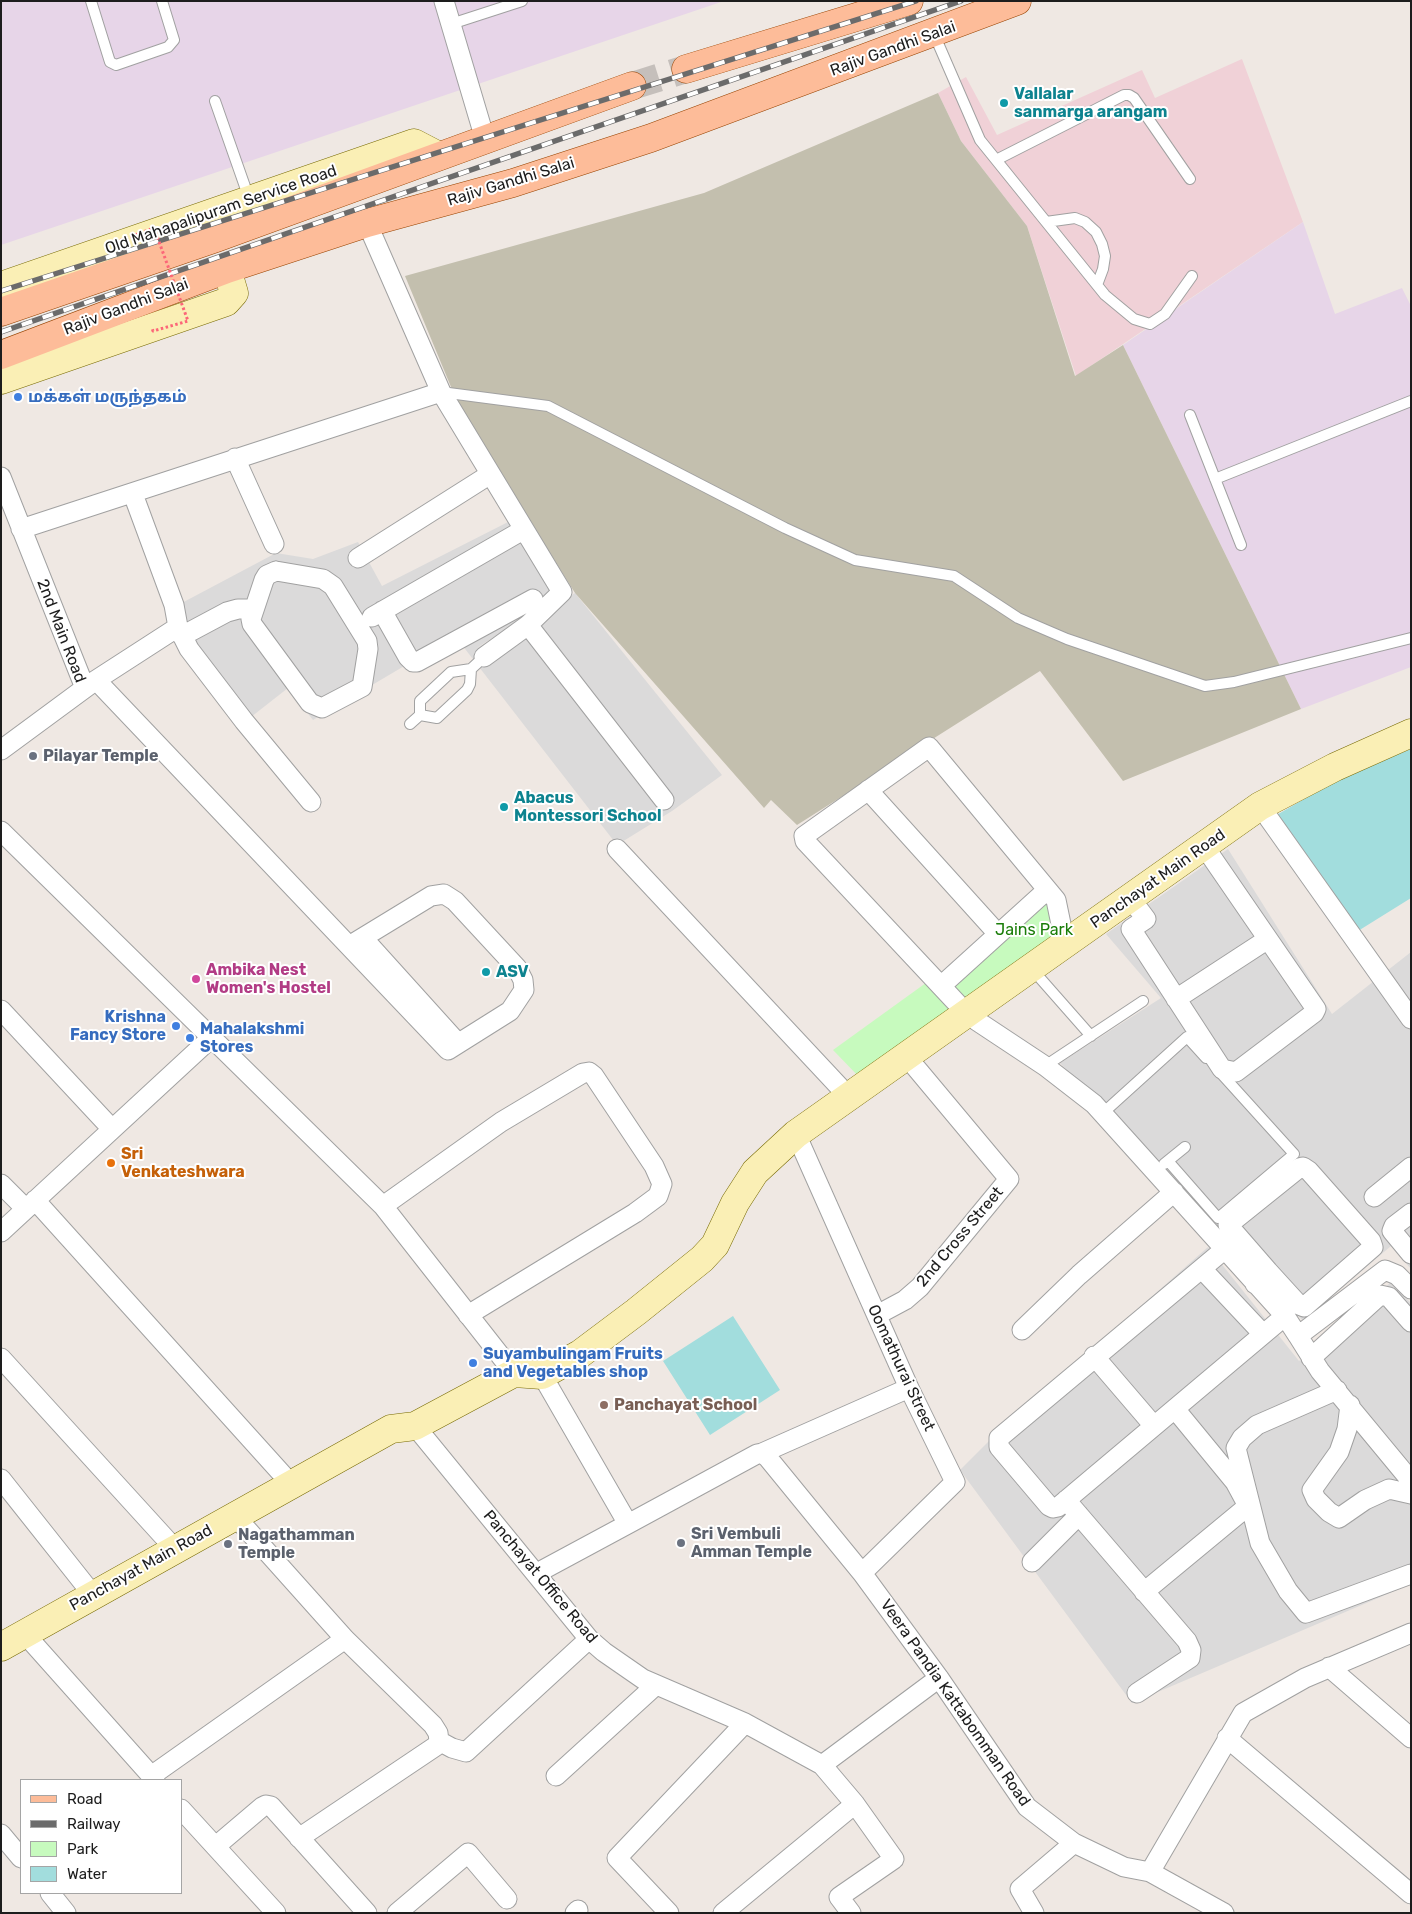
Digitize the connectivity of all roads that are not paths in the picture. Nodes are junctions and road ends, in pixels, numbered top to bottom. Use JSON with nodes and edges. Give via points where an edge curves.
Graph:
{"nodes":[{"id":1,"x":91,"y":1,"type":"edge"},
{"id":2,"x":162,"y":1,"type":"edge"},
{"id":3,"x":444,"y":1,"type":"edge"},
{"id":4,"x":522,"y":1,"type":"edge"},
{"id":5,"x":1018,"y":1,"type":"edge"},
{"id":6,"x":907,"y":2,"type":"edge"},
{"id":7,"x":451,"y":24,"type":"junction"},
{"id":8,"x":924,"y":37,"type":"junction"},
{"id":9,"x":686,"y":69,"type":"tunnel mouth"},
{"id":10,"x":632,"y":86,"type":"tunnel mouth"},
{"id":11,"x":214,"y":101,"type":"dead end"},
{"id":12,"x":485,"y":139,"type":"junction"},
{"id":13,"x":996,"y":160,"type":"junction"},
{"id":14,"x":1190,"y":179,"type":"dead end"},
{"id":15,"x":254,"y":211,"type":"junction"},
{"id":16,"x":367,"y":222,"type":"junction"},
{"id":17,"x":1046,"y":222,"type":"junction"},
{"id":18,"x":228,"y":269,"type":"junction"},
{"id":19,"x":1192,"y":276,"type":"dead end"},
{"id":20,"x":1097,"y":285,"type":"junction"},
{"id":21,"x":1,"y":286,"type":"edge"},
{"id":22,"x":1,"y":312,"type":"edge"},
{"id":23,"x":1,"y":355,"type":"edge"},
{"id":24,"x":1,"y":380,"type":"edge"},
{"id":25,"x":440,"y":392,"type":"junction"},
{"id":26,"x":1411,"y":402,"type":"edge"},
{"id":27,"x":1190,"y":415,"type":"dead end"},
{"id":28,"x":235,"y":458,"type":"junction"},
{"id":29,"x":489,"y":475,"type":"junction"},
{"id":30,"x":1,"y":477,"type":"edge"},
{"id":31,"x":1215,"y":479,"type":"junction"},
{"id":32,"x":133,"y":494,"type":"junction"},
{"id":33,"x":21,"y":529,"type":"junction"},
{"id":34,"x":523,"y":530,"type":"junction"},
{"id":35,"x":274,"y":544,"type":"dead end"},
{"id":36,"x":1242,"y":545,"type":"dead end"},
{"id":37,"x":358,"y":558,"type":"dead end"},
{"id":38,"x":533,"y":599,"type":"dead end"},
{"id":39,"x":254,"y":609,"type":"junction"},
{"id":40,"x":382,"y":611,"type":"junction"},
{"id":41,"x":358,"y":625,"type":"junction"},
{"id":42,"x":528,"y":625,"type":"junction"},
{"id":43,"x":180,"y":631,"type":"junction"},
{"id":44,"x":1411,"y":638,"type":"edge"},
{"id":45,"x":477,"y":663,"type":"junction"},
{"id":46,"x":91,"y":684,"type":"junction"},
{"id":47,"x":420,"y":715,"type":"junction"},
{"id":48,"x":410,"y":724,"type":"dead end"},
{"id":49,"x":1411,"y":734,"type":"edge"},
{"id":50,"x":1,"y":750,"type":"edge"},
{"id":51,"x":868,"y":790,"type":"junction"},
{"id":52,"x":664,"y":800,"type":"dead end"},
{"id":53,"x":311,"y":802,"type":"dead end"},
{"id":54,"x":1260,"y":806,"type":"junction"},
{"id":55,"x":1,"y":831,"type":"edge"},
{"id":56,"x":1204,"y":846,"type":"junction"},
{"id":57,"x":617,"y":849,"type":"dead end"},
{"id":58,"x":1047,"y":890,"type":"junction"},
{"id":59,"x":1131,"y":899,"type":"junction"},
{"id":60,"x":998,"y":934,"type":"junction"},
{"id":61,"x":1268,"y":939,"type":"junction"},
{"id":62,"x":1072,"y":941,"type":"junction"},
{"id":63,"x":356,"y":942,"type":"junction"},
{"id":64,"x":1032,"y":969,"type":"junction"},
{"id":65,"x":941,"y":986,"type":"junction"},
{"id":66,"x":1176,"y":999,"type":"junction"},
{"id":67,"x":1144,"y":1001,"type":"dead end"},
{"id":68,"x":1,"y":1010,"type":"edge"},
{"id":69,"x":968,"y":1015,"type":"junction"},
{"id":70,"x":1411,"y":1019,"type":"edge"},
{"id":71,"x":1091,"y":1036,"type":"junction"},
{"id":72,"x":210,"y":1039,"type":"junction"},
{"id":73,"x":906,"y":1057,"type":"junction"},
{"id":74,"x":1045,"y":1066,"type":"junction"},
{"id":75,"x":848,"y":1096,"type":"junction"},
{"id":76,"x":1103,"y":1113,"type":"junction"},
{"id":77,"x":112,"y":1129,"type":"junction"},
{"id":78,"x":796,"y":1134,"type":"junction"},
{"id":79,"x":1185,"y":1147,"type":"dead end"},
{"id":80,"x":1161,"y":1166,"type":"junction"},
{"id":81,"x":1411,"y":1167,"type":"edge"},
{"id":82,"x":1,"y":1184,"type":"edge"},
{"id":83,"x":1174,"y":1192,"type":"junction"},
{"id":84,"x":1374,"y":1197,"type":"dead end"},
{"id":85,"x":30,"y":1204,"type":"junction"},
{"id":86,"x":383,"y":1206,"type":"junction"},
{"id":87,"x":1411,"y":1213,"type":"edge"},
{"id":88,"x":1,"y":1232,"type":"edge"},
{"id":89,"x":1225,"y":1248,"type":"junction"},
{"id":90,"x":1411,"y":1254,"type":"edge"},
{"id":91,"x":1202,"y":1269,"type":"junction"},
{"id":92,"x":1261,"y":1277,"type":"junction"},
{"id":93,"x":1411,"y":1289,"type":"edge"},
{"id":94,"x":1283,"y":1314,"type":"junction"},
{"id":95,"x":468,"y":1315,"type":"junction"},
{"id":96,"x":877,"y":1315,"type":"junction"},
{"id":97,"x":1411,"y":1322,"type":"edge"},
{"id":98,"x":1022,"y":1330,"type":"dead end"},
{"id":99,"x":1263,"y":1334,"type":"junction"},
{"id":100,"x":1298,"y":1336,"type":"junction"},
{"id":101,"x":1094,"y":1356,"type":"junction"},
{"id":102,"x":1,"y":1358,"type":"edge"},
{"id":103,"x":1311,"y":1358,"type":"junction"},
{"id":104,"x":514,"y":1373,"type":"junction"},
{"id":105,"x":542,"y":1375,"type":"junction"},
{"id":106,"x":909,"y":1388,"type":"junction"},
{"id":107,"x":1337,"y":1390,"type":"junction"},
{"id":108,"x":1350,"y":1405,"type":"junction"},
{"id":109,"x":1175,"y":1409,"type":"junction"},
{"id":110,"x":415,"y":1426,"type":"junction"},
{"id":111,"x":1154,"y":1426,"type":"junction"},
{"id":112,"x":760,"y":1454,"type":"junction"},
{"id":113,"x":1,"y":1479,"type":"edge"},
{"id":114,"x":1411,"y":1481,"type":"edge"},
{"id":115,"x":292,"y":1484,"type":"junction"},
{"id":116,"x":1411,"y":1494,"type":"edge"},
{"id":117,"x":1066,"y":1500,"type":"junction"},
{"id":118,"x":1079,"y":1515,"type":"junction"},
{"id":119,"x":235,"y":1516,"type":"junction"},
{"id":120,"x":628,"y":1524,"type":"junction"},
{"id":121,"x":174,"y":1549,"type":"junction"},
{"id":122,"x":1032,"y":1562,"type":"dead end"},
{"id":123,"x":537,"y":1573,"type":"junction"},
{"id":124,"x":862,"y":1573,"type":"junction"},
{"id":125,"x":1411,"y":1574,"type":"edge"},
{"id":126,"x":1144,"y":1592,"type":"junction"},
{"id":127,"x":93,"y":1595,"type":"junction"},
{"id":128,"x":24,"y":1633,"type":"junction"},
{"id":129,"x":1411,"y":1633,"type":"edge"},
{"id":130,"x":345,"y":1639,"type":"junction"},
{"id":131,"x":589,"y":1639,"type":"junction"},
{"id":132,"x":1,"y":1647,"type":"edge"},
{"id":133,"x":1329,"y":1667,"type":"junction"},
{"id":134,"x":938,"y":1678,"type":"junction"},
{"id":135,"x":656,"y":1685,"type":"junction"},
{"id":136,"x":1137,"y":1694,"type":"dead end"},
{"id":137,"x":745,"y":1723,"type":"junction"},
{"id":138,"x":1227,"y":1738,"type":"junction"},
{"id":139,"x":1411,"y":1738,"type":"edge"},
{"id":140,"x":439,"y":1741,"type":"junction"},
{"id":141,"x":822,"y":1765,"type":"junction"},
{"id":142,"x":556,"y":1776,"type":"dead end"},
{"id":143,"x":153,"y":1778,"type":"edge"},
{"id":144,"x":855,"y":1804,"type":"junction"},
{"id":145,"x":182,"y":1810,"type":"edge"},
{"id":146,"x":1,"y":1834,"type":"edge"},
{"id":147,"x":300,"y":1838,"type":"junction"},
{"id":148,"x":1074,"y":1843,"type":"junction"},
{"id":149,"x":216,"y":1846,"type":"junction"},
{"id":150,"x":20,"y":1857,"type":"edge"},
{"id":151,"x":1150,"y":1872,"type":"junction"},
{"id":152,"x":51,"y":1894,"type":"edge"},
{"id":153,"x":1411,"y":1894,"type":"edge"},
{"id":154,"x":507,"y":1899,"type":"dead end"},
{"id":155,"x":66,"y":1913,"type":"edge"},
{"id":156,"x":276,"y":1913,"type":"edge"},
{"id":157,"x":367,"y":1913,"type":"edge"},
{"id":158,"x":397,"y":1913,"type":"edge"},
{"id":159,"x":668,"y":1913,"type":"edge"},
{"id":160,"x":723,"y":1913,"type":"edge"},
{"id":161,"x":851,"y":1913,"type":"edge"},
{"id":162,"x":1034,"y":1913,"type":"edge"},
{"id":163,"x":1224,"y":1913,"type":"edge"}],
"edges":[{"from":1,"to":2,"type":"lane","via":[[110,62],[116,65],[168,47],[174,40]]},
{"from":3,"to":7,"type":"street"},
{"from":4,"to":7,"type":"lane"},
{"from":5,"to":8,"type":"main road","name":"Rajiv Gandhi Salai"},
{"from":6,"to":8,"type":"main road"},
{"from":6,"to":9,"type":"main road"},
{"from":7,"to":12,"type":"street"},
{"from":8,"to":13,"type":"lane","via":[[980,140]]},
{"from":8,"to":16,"type":"main road","name":"Rajiv Gandhi Salai","via":[[651,138],[513,183]]},
{"from":10,"to":12,"type":"main road","name":"Rajiv Gandhi Salai"},
{"from":11,"to":15,"type":"lane"},
{"from":12,"to":15,"type":"main road","name":"Rajiv Gandhi Salai","via":[[439,156]]},
{"from":13,"to":14,"type":"lane","via":[[1129,95]]},
{"from":13,"to":17,"type":"lane"},
{"from":15,"to":21,"type":"street","name":"Old Mahapalipuram Service Road","via":[[122,245]]},
{"from":15,"to":22,"type":"main road","name":"Rajiv Gandhi Salai"},
{"from":16,"to":18,"type":"main road","name":"Rajiv Gandhi Salai"},
{"from":16,"to":25,"type":"street"},
{"from":17,"to":20,"type":"lane"},
{"from":17,"to":20,"type":"lane","via":[[1075,218],[1096,232],[1105,256]]},
{"from":18,"to":23,"type":"main road","name":"Rajiv Gandhi Salai"},
{"from":18,"to":24,"type":"street","via":[[234,293],[226,302]]},
{"from":19,"to":20,"type":"lane","via":[[1165,314],[1150,324],[1134,319]]},
{"from":25,"to":28,"type":"street"},
{"from":25,"to":29,"type":"street"},
{"from":25,"to":44,"type":"lane","via":[[548,406],[785,528],[855,560],[954,576],[1018,618],[1067,639],[1205,686],[1234,682]]},
{"from":26,"to":31,"type":"lane"},
{"from":27,"to":31,"type":"lane"},
{"from":28,"to":32,"type":"street"},
{"from":28,"to":35,"type":"street"},
{"from":29,"to":34,"type":"street"},
{"from":29,"to":37,"type":"street"},
{"from":30,"to":33,"type":"street","name":"2nd Main Road"},
{"from":31,"to":36,"type":"lane"},
{"from":32,"to":33,"type":"street"},
{"from":32,"to":43,"type":"street","via":[[174,605]]},
{"from":33,"to":46,"type":"street","name":"2nd Main Road"},
{"from":34,"to":40,"type":"street"},
{"from":34,"to":42,"type":"street","via":[[562,592]]},
{"from":38,"to":40,"type":"street","via":[[418,662],[413,662]]},
{"from":39,"to":41,"type":"street","via":[[264,580],[276,571],[328,581]]},
{"from":39,"to":41,"type":"street","via":[[252,624],[310,703],[322,708],[362,687],[368,649]]},
{"from":39,"to":43,"type":"street","via":[[238,608]]},
{"from":40,"to":41,"type":"street"},
{"from":42,"to":45,"type":"street"},
{"from":42,"to":52,"type":"street"},
{"from":43,"to":46,"type":"street"},
{"from":43,"to":53,"type":"street","via":[[189,649],[244,722]]},
{"from":45,"to":47,"type":"lane","via":[[451,672],[420,701]]},
{"from":45,"to":47,"type":"lane","via":[[467,690],[437,718]]},
{"from":46,"to":50,"type":"street","name":"2nd Main Road"},
{"from":46,"to":63,"type":"street"},
{"from":47,"to":48,"type":"lane"},
{"from":49,"to":54,"type":"street","name":"Panchayat Main Road","via":[[1335,766]]},
{"from":51,"to":58,"type":"street","via":[[929,747]]},
{"from":51,"to":60,"type":"street"},
{"from":51,"to":65,"type":"street","via":[[804,836]]},
{"from":54,"to":56,"type":"street","name":"Panchayat Main Road"},
{"from":54,"to":70,"type":"street"},
{"from":55,"to":72,"type":"street"},
{"from":56,"to":59,"type":"street","name":"Panchayat Main Road"},
{"from":56,"to":61,"type":"street"},
{"from":57,"to":75,"type":"street"},
{"from":58,"to":60,"type":"street"},
{"from":58,"to":62,"type":"street","via":[[1056,900],[1062,929]]},
{"from":59,"to":62,"type":"street","name":"Panchayat Main Road"},
{"from":59,"to":66,"type":"street","via":[[1146,919],[1131,929]]},
{"from":60,"to":65,"type":"street"},
{"from":61,"to":66,"type":"street"},
{"from":61,"to":66,"type":"street","via":[[1316,1009],[1236,1072],[1222,1069]]},
{"from":62,"to":64,"type":"street","name":"Panchayat Main Road"},
{"from":63,"to":63,"type":"street","via":[[453,1047],[510,1010],[524,990],[517,968],[455,901],[444,894],[431,896]]},
{"from":64,"to":69,"type":"street","name":"Panchayat Main Road"},
{"from":64,"to":71,"type":"lane"},
{"from":65,"to":69,"type":"street"},
{"from":67,"to":71,"type":"lane"},
{"from":68,"to":77,"type":"street"},
{"from":69,"to":73,"type":"street","name":"Panchayat Main Road"},
{"from":69,"to":74,"type":"street"},
{"from":71,"to":74,"type":"lane"},
{"from":72,"to":77,"type":"street"},
{"from":72,"to":86,"type":"street"},
{"from":73,"to":75,"type":"street","name":"Panchayat Main Road"},
{"from":73,"to":96,"type":"street","name":"2nd Cross Street","via":[[1009,1179],[920,1287],[905,1300]]},
{"from":74,"to":76,"type":"street"},
{"from":75,"to":78,"type":"street","name":"Panchayat Main Road"},
{"from":76,"to":80,"type":"street"},
{"from":76,"to":80,"type":"lane","via":[[1188,1037],[1294,1154],[1218,1218]]},
{"from":77,"to":85,"type":"street"},
{"from":78,"to":96,"type":"street","name":"Oomathurai Street"},
{"from":78,"to":105,"type":"street","name":"Panchayat Main Road","via":[[755,1172],[735,1203],[715,1245],[702,1259],[580,1354]]},
{"from":79,"to":80,"type":"lane"},
{"from":80,"to":83,"type":"street"},
{"from":81,"to":84,"type":"street"},
{"from":82,"to":85,"type":"street"},
{"from":83,"to":89,"type":"street"},
{"from":83,"to":98,"type":"street"},
{"from":85,"to":88,"type":"street"},
{"from":85,"to":115,"type":"street"},
{"from":86,"to":95,"type":"street"},
{"from":86,"to":95,"type":"street","via":[[501,1122],[583,1073],[589,1072],[594,1076],[654,1166],[662,1184],[658,1196]]},
{"from":87,"to":90,"type":"street","via":[[1392,1231]]},
{"from":89,"to":91,"type":"street"},
{"from":89,"to":92,"type":"street"},
{"from":91,"to":99,"type":"street"},
{"from":91,"to":101,"type":"street"},
{"from":92,"to":92,"type":"street","via":[[1228,1225],[1303,1167],[1373,1247],[1304,1307]]},
{"from":92,"to":94,"type":"street"},
{"from":93,"to":100,"type":"street","via":[[1397,1275],[1385,1270]]},
{"from":94,"to":99,"type":"street"},
{"from":94,"to":100,"type":"street"},
{"from":95,"to":104,"type":"street"},
{"from":96,"to":106,"type":"street","name":"Oomathurai Street"},
{"from":97,"to":103,"type":"street","via":[[1389,1297],[1380,1296]]},
{"from":99,"to":109,"type":"street"},
{"from":100,"to":103,"type":"street"},
{"from":101,"to":111,"type":"street"},
{"from":101,"to":117,"type":"street","via":[[997,1443],[1049,1506],[1053,1508]]},
{"from":102,"to":121,"type":"street"},
{"from":103,"to":107,"type":"street"},
{"from":104,"to":105,"type":"street"},
{"from":104,"to":110,"type":"street"},
{"from":105,"to":120,"type":"street"},
{"from":106,"to":112,"type":"street"},
{"from":106,"to":124,"type":"street","name":"Oomathurai Street","via":[[955,1482]]},
{"from":107,"to":108,"type":"street"},
{"from":107,"to":125,"type":"street","via":[[1257,1425],[1236,1448],[1260,1543],[1288,1591],[1306,1613]]},
{"from":108,"to":114,"type":"street"},
{"from":108,"to":116,"type":"street","via":[[1347,1429],[1339,1452],[1312,1490],[1316,1500],[1339,1518],[1365,1500],[1389,1489]]},
{"from":109,"to":111,"type":"street"},
{"from":109,"to":126,"type":"street","via":[[1235,1482],[1248,1506]]},
{"from":110,"to":115,"type":"street","name":"Panchayat Main Road","via":[[391,1429]]},
{"from":110,"to":123,"type":"street","name":"Panchayat Office Road"},
{"from":111,"to":117,"type":"street"},
{"from":112,"to":120,"type":"street"},
{"from":112,"to":124,"type":"street","name":"Veera Pandia Kattabomman Road","via":[[774,1465]]},
{"from":113,"to":127,"type":"street"},
{"from":115,"to":119,"type":"street","name":"Panchayat Main Road"},
{"from":117,"to":118,"type":"street"},
{"from":118,"to":122,"type":"street"},
{"from":118,"to":126,"type":"street"},
{"from":119,"to":121,"type":"street","name":"Panchayat Main Road"},
{"from":119,"to":130,"type":"street"},
{"from":120,"to":123,"type":"street"},
{"from":121,"to":127,"type":"street","name":"Panchayat Main Road"},
{"from":123,"to":131,"type":"street","name":"Panchayat Office Road"},
{"from":124,"to":134,"type":"street","name":"Veera Pandia Kattabomman Road"},
{"from":126,"to":136,"type":"street","via":[[1187,1641],[1191,1650],[1190,1658]]},
{"from":127,"to":128,"type":"street","name":"Panchayat Main Road"},
{"from":128,"to":132,"type":"street","name":"Panchayat Main Road"},
{"from":128,"to":143,"type":"street"},
{"from":129,"to":133,"type":"street"},
{"from":130,"to":140,"type":"street","via":[[432,1725]]},
{"from":130,"to":143,"type":"street"},
{"from":131,"to":135,"type":"street","name":"Panchayat Office Road"},
{"from":131,"to":140,"type":"street","via":[[466,1752]]},
{"from":133,"to":138,"type":"street","via":[[1243,1713]]},
{"from":133,"to":139,"type":"street"},
{"from":134,"to":141,"type":"street"},
{"from":134,"to":148,"type":"street","name":"Veera Pandia Kattabomman Road","via":[[1027,1807]]},
{"from":135,"to":137,"type":"street","name":"Panchayat Office Road"},
{"from":135,"to":142,"type":"street"},
{"from":137,"to":141,"type":"street","name":"Panchayat Office Road"},
{"from":137,"to":159,"type":"street","via":[[617,1858]]},
{"from":138,"to":151,"type":"street"},
{"from":138,"to":153,"type":"street"},
{"from":140,"to":147,"type":"street","via":[[391,1778]]},
{"from":141,"to":144,"type":"street","name":"Panchayat Office Road"},
{"from":144,"to":160,"type":"street"},
{"from":144,"to":161,"type":"street","name":"Panchayat Office Road","via":[[894,1859],[839,1897]]},
{"from":145,"to":149,"type":"street"},
{"from":146,"to":150,"type":"street"},
{"from":147,"to":149,"type":"street","via":[[275,1810],[266,1805]]},
{"from":147,"to":157,"type":"street"},
{"from":148,"to":151,"type":"street","name":"Veera Pandia Kattabomman Road","via":[[1124,1868]]},
{"from":148,"to":162,"type":"street","via":[[1020,1889]]},
{"from":149,"to":156,"type":"street"},
{"from":151,"to":163,"type":"street","name":"Veera Pandia Kattabomman Road"},
{"from":152,"to":155,"type":"street"},
{"from":154,"to":158,"type":"street","via":[[468,1853]]}]}
